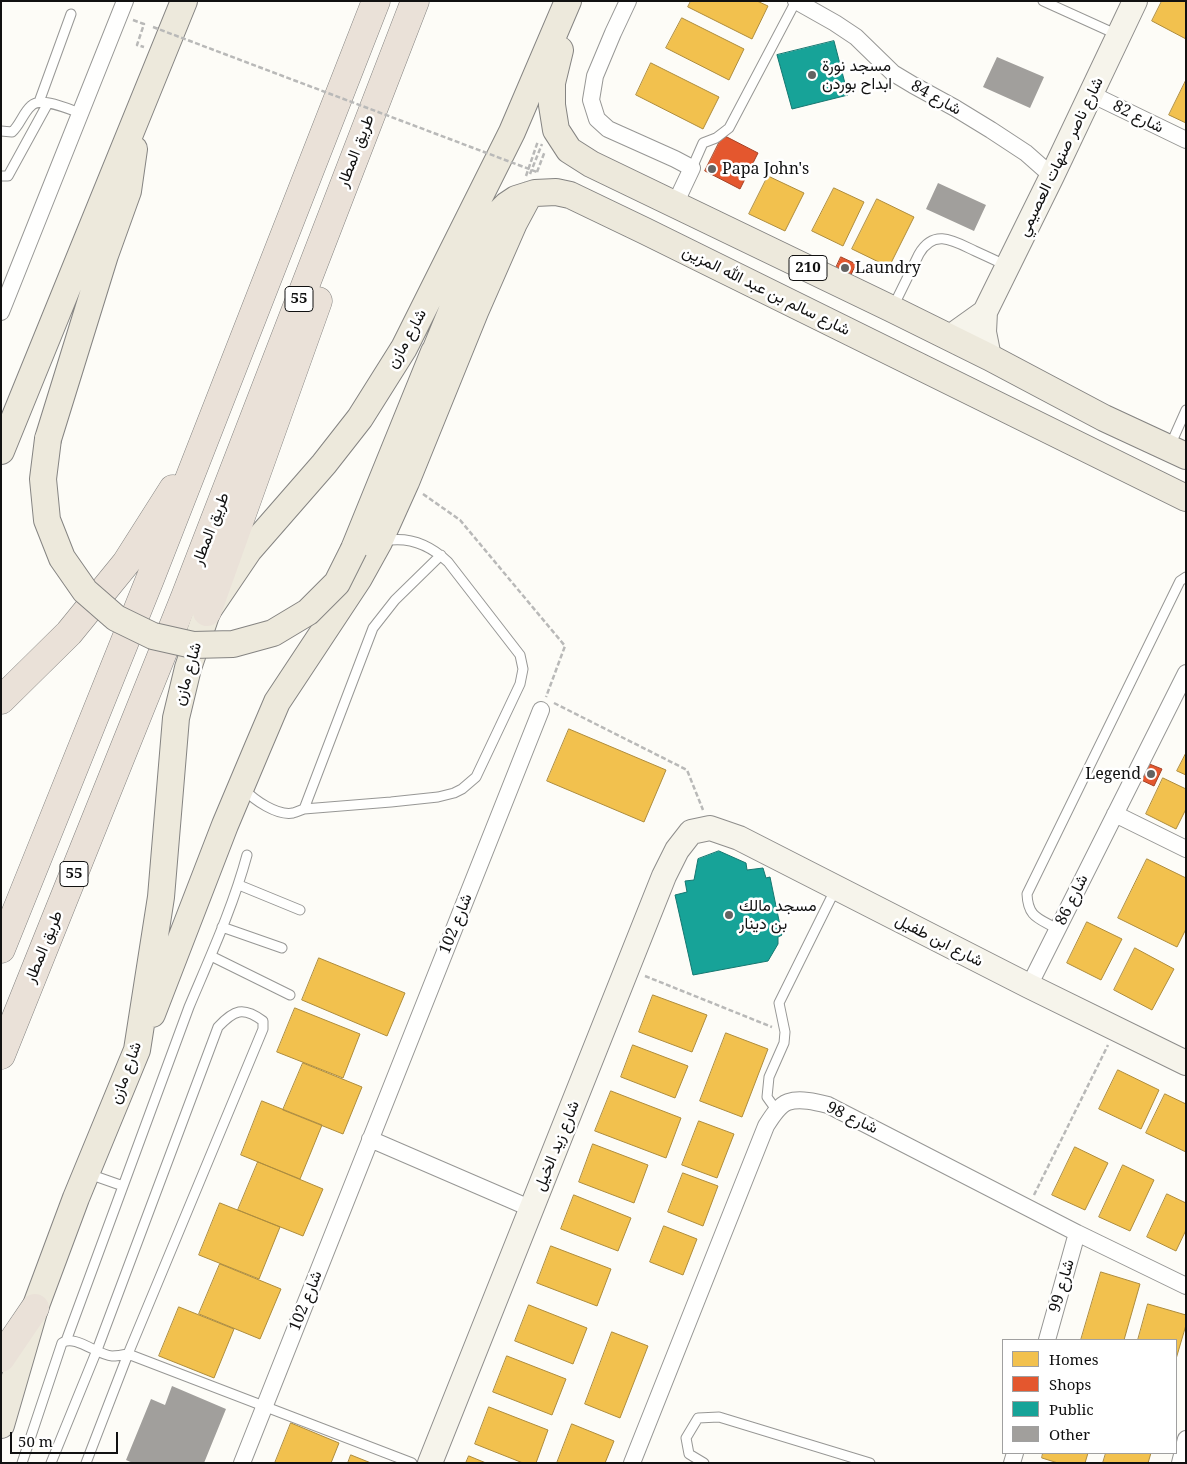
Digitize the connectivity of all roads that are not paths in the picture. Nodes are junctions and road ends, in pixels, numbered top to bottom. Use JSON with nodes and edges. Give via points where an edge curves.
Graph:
{"nodes":[{"id":1,"x":125,"y":1,"type":"edge"},
{"id":2,"x":184,"y":1,"type":"edge"},
{"id":3,"x":376,"y":1,"type":"edge"},
{"id":4,"x":416,"y":1,"type":"edge"},
{"id":5,"x":570,"y":1,"type":"edge"},
{"id":6,"x":628,"y":1,"type":"edge"},
{"id":7,"x":796,"y":1,"type":"edge"},
{"id":8,"x":1043,"y":1,"type":"edge"},
{"id":9,"x":1135,"y":1,"type":"edge"},
{"id":10,"x":71,"y":14,"type":"dead end"},
{"id":11,"x":1119,"y":35,"type":"junction"},
{"id":12,"x":1091,"y":94,"type":"junction"},
{"id":13,"x":43,"y":102,"type":"junction"},
{"id":14,"x":140,"y":108,"type":"junction"},
{"id":15,"x":80,"y":112,"type":"junction"},
{"id":16,"x":1,"y":130,"type":"edge"},
{"id":17,"x":512,"y":132,"type":"junction"},
{"id":18,"x":363,"y":134,"type":"junction"},
{"id":19,"x":1186,"y":140,"type":"edge"},
{"id":20,"x":692,"y":168,"type":"junction"},
{"id":21,"x":1,"y":176,"type":"edge"},
{"id":22,"x":1052,"y":176,"type":"junction"},
{"id":23,"x":533,"y":184,"type":"junction"},
{"id":24,"x":668,"y":201,"type":"junction"},
{"id":25,"x":645,"y":231,"type":"junction"},
{"id":26,"x":1008,"y":266,"type":"junction"},
{"id":27,"x":892,"y":309,"type":"junction"},
{"id":28,"x":1,"y":312,"type":"edge"},
{"id":29,"x":985,"y":312,"type":"junction"},
{"id":30,"x":950,"y":337,"type":"junction"},
{"id":31,"x":989,"y":357,"type":"junction"},
{"id":32,"x":428,"y":368,"type":"junction"},
{"id":33,"x":1186,"y":410,"type":"edge"},
{"id":34,"x":1104,"y":418,"type":"junction"},
{"id":35,"x":206,"y":437,"type":"junction"},
{"id":36,"x":3,"y":444,"type":"edge"},
{"id":37,"x":1082,"y":448,"type":"junction"},
{"id":38,"x":1177,"y":452,"type":"edge"},
{"id":39,"x":1186,"y":498,"type":"edge"},
{"id":40,"x":379,"y":542,"type":"junction"},
{"id":41,"x":441,"y":555,"type":"junction"},
{"id":42,"x":1186,"y":577,"type":"edge"},
{"id":43,"x":207,"y":612,"type":"junction"},
{"id":44,"x":1186,"y":673,"type":"edge"},
{"id":45,"x":1,"y":700,"type":"edge"},
{"id":46,"x":543,"y":704,"type":"road end"},
{"id":47,"x":241,"y":785,"type":"junction"},
{"id":48,"x":304,"y":809,"type":"junction"},
{"id":49,"x":1114,"y":814,"type":"junction"},
{"id":50,"x":701,"y":830,"type":"joint"},
{"id":51,"x":1186,"y":850,"type":"edge"},
{"id":52,"x":247,"y":855,"type":"dead end"},
{"id":53,"x":239,"y":884,"type":"junction"},
{"id":54,"x":836,"y":888,"type":"junction"},
{"id":55,"x":300,"y":910,"type":"dead end"},
{"id":56,"x":222,"y":927,"type":"junction"},
{"id":57,"x":1057,"y":929,"type":"junction"},
{"id":58,"x":282,"y":948,"type":"dead end"},
{"id":59,"x":1,"y":949,"type":"edge"},
{"id":60,"x":211,"y":956,"type":"junction"},
{"id":61,"x":1029,"y":986,"type":"junction"},
{"id":62,"x":290,"y":994,"type":"dead end"},
{"id":63,"x":137,"y":1050,"type":"junction"},
{"id":64,"x":1,"y":1055,"type":"edge"},
{"id":65,"x":1186,"y":1064,"type":"edge"},
{"id":66,"x":777,"y":1111,"type":"junction"},
{"id":67,"x":370,"y":1139,"type":"junction"},
{"id":68,"x":87,"y":1173,"type":"junction"},
{"id":69,"x":123,"y":1186,"type":"junction"},
{"id":70,"x":532,"y":1209,"type":"junction"},
{"id":71,"x":1077,"y":1233,"type":"junction"},
{"id":72,"x":1186,"y":1286,"type":"edge"},
{"id":73,"x":35,"y":1308,"type":"junction"},
{"id":74,"x":1047,"y":1339,"type":"edge"},
{"id":75,"x":66,"y":1341,"type":"junction"},
{"id":76,"x":97,"y":1350,"type":"junction"},
{"id":77,"x":128,"y":1354,"type":"junction"},
{"id":78,"x":1,"y":1358,"type":"edge"},
{"id":79,"x":264,"y":1406,"type":"junction"},
{"id":80,"x":1,"y":1425,"type":"edge"},
{"id":81,"x":1186,"y":1439,"type":"edge"},
{"id":82,"x":22,"y":1463,"type":"edge"},
{"id":83,"x":51,"y":1463,"type":"edge"},
{"id":84,"x":86,"y":1463,"type":"edge"},
{"id":85,"x":242,"y":1463,"type":"edge"},
{"id":86,"x":412,"y":1463,"type":"edge"},
{"id":87,"x":430,"y":1463,"type":"edge"},
{"id":88,"x":632,"y":1463,"type":"edge"},
{"id":89,"x":704,"y":1463,"type":"edge"},
{"id":90,"x":870,"y":1463,"type":"edge"},
{"id":91,"x":1180,"y":1463,"type":"edge"}],
"edges":[{"from":1,"to":15,"type":"street"},
{"from":2,"to":14,"type":"main road"},
{"from":3,"to":35,"type":"highway","number":"55"},
{"from":4,"to":18,"type":"highway","name":"طريق المطار","number":"55"},
{"from":5,"to":17,"type":"main road","name":"شارع مازن"},
{"from":5,"to":24,"type":"main road","number":"210","via":[[552,83],[556,130],[569,150],[584,160]]},
{"from":6,"to":20,"type":"street","via":[[595,76],[591,100],[597,119],[608,129]]},
{"from":7,"to":20,"type":"lane","via":[[729,128],[716,138],[703,142]]},
{"from":7,"to":22,"type":"street","name":"شارع 84","via":[[856,37],[893,73],[992,130]]},
{"from":8,"to":11,"type":"lane"},
{"from":9,"to":11,"type":"street","name":"شارع ناصر صنهات العصيمي"},
{"from":10,"to":13,"type":"lane"},
{"from":11,"to":12,"type":"street","name":"شارع ناصر صنهات العصيمي"},
{"from":12,"to":19,"type":"street","name":"شارع 82"},
{"from":12,"to":22,"type":"street","name":"شارع ناصر صنهات العصيمي"},
{"from":13,"to":15,"type":"lane"},
{"from":13,"to":16,"type":"lane","via":[[31,106],[12,132]]},
{"from":13,"to":21,"type":"lane","via":[[8,176]]},
{"from":14,"to":32,"type":"main road","bridge":true,"via":[[128,190],[48,439],[43,480],[47,520],[62,558],[85,591],[116,618],[153,636],[193,645],[233,644],[273,632],[308,612],[337,584]]},
{"from":14,"to":36,"type":"main road"},
{"from":15,"to":28,"type":"street"},
{"from":17,"to":32,"type":"main road"},
{"from":17,"to":43,"type":"main road","name":"شارع مازن","via":[[404,348],[360,418],[249,550]]},
{"from":18,"to":43,"type":"highway","via":[[364,167],[359,186]]},
{"from":18,"to":64,"type":"highway","name":"طريق المطار","number":"55","via":[[184,597]]},
{"from":20,"to":24,"type":"street"},
{"from":22,"to":26,"type":"street","name":"شارع ناصر صنهات العصيمي"},
{"from":23,"to":25,"type":"main road","name":"شارع سالم بن عبد الله المزين","number":"210","via":[[570,196]]},
{"from":23,"to":32,"type":"main road","name":"شارع سالم بن عبد الله المزين","number":"210","via":[[507,205],[485,230]]},
{"from":23,"to":40,"type":"main road","via":[[479,303]]},
{"from":24,"to":25,"type":"main road","via":[[652,197],[644,200],[636,216]]},
{"from":24,"to":27,"type":"main road","number":"210"},
{"from":25,"to":37,"type":"main road","name":"شارع سالم بن عبد الله المزين","number":"210"},
{"from":26,"to":27,"type":"lane","via":[[954,240],[933,240],[919,254]]},
{"from":26,"to":29,"type":"street","name":"شارع ناصر صنهات العصيمي"},
{"from":27,"to":30,"type":"main road","number":"210"},
{"from":29,"to":30,"type":"street","name":"شارع ناصر صنهات العصيمي"},
{"from":29,"to":31,"type":"street","name":"شارع ناصر صنهات العصيمي","via":[[984,332]]},
{"from":30,"to":31,"type":"main road","number":"210"},
{"from":31,"to":34,"type":"main road","number":"210"},
{"from":33,"to":38,"type":"lane"},
{"from":34,"to":37,"type":"main road","via":[[1093,419],[1084,426],[1080,437]]},
{"from":34,"to":38,"type":"main road","number":"210"},
{"from":35,"to":45,"type":"highway","via":[[126,563],[69,633]]},
{"from":35,"to":59,"type":"highway","number":"55"},
{"from":37,"to":39,"type":"main road","name":"شارع سالم بن عبد الله المزين","number":"210"},
{"from":40,"to":41,"type":"lane","via":[[414,541]]},
{"from":40,"to":47,"type":"main road","via":[[278,702]]},
{"from":41,"to":48,"type":"lane","via":[[395,600],[373,628]]},
{"from":41,"to":48,"type":"lane","via":[[520,655],[522,662],[520,684],[476,777],[462,789],[438,797]]},
{"from":42,"to":57,"type":"lane","via":[[1180,581],[1027,894],[1032,914]]},
{"from":43,"to":63,"type":"main road","name":"شارع مازن","via":[[188,668],[176,718],[161,897]]},
{"from":44,"to":49,"type":"street","name":"شارع 86"},
{"from":46,"to":67,"type":"street","name":"شارع 102"},
{"from":47,"to":48,"type":"lane","via":[[272,809],[292,813]]},
{"from":47,"to":63,"type":"main road"},
{"from":49,"to":51,"type":"street"},
{"from":49,"to":57,"type":"street","name":"شارع 86"},
{"from":50,"to":54,"type":"street","name":"شارع ابن طفيل","via":[[739,838]]},
{"from":50,"to":70,"type":"street","name":"شارع زيد الخيل","via":[[677,850],[664,876]]},
{"from":52,"to":53,"type":"lane"},
{"from":53,"to":55,"type":"lane"},
{"from":53,"to":56,"type":"lane"},
{"from":54,"to":61,"type":"street","name":"شارع ابن طفيل"},
{"from":54,"to":66,"type":"lane","via":[[779,1003],[784,1043],[768,1078],[767,1097]]},
{"from":56,"to":58,"type":"lane"},
{"from":56,"to":60,"type":"lane"},
{"from":57,"to":61,"type":"street","name":"شارع 86"},
{"from":60,"to":62,"type":"lane"},
{"from":60,"to":69,"type":"lane"},
{"from":61,"to":65,"type":"street","name":"شارع ابن طفيل"},
{"from":63,"to":68,"type":"main road","name":"شارع مازن"},
{"from":66,"to":71,"type":"street","name":"شارع 98","via":[[787,1102],[808,1100],[828,1105]]},
{"from":66,"to":88,"type":"street","via":[[766,1126]]},
{"from":67,"to":70,"type":"street"},
{"from":67,"to":79,"type":"street","name":"شارع 102"},
{"from":68,"to":69,"type":"lane"},
{"from":68,"to":73,"type":"main road","name":"شارع مازن"},
{"from":69,"to":75,"type":"lane"},
{"from":70,"to":87,"type":"street","name":"شارع زيد الخيل"},
{"from":71,"to":72,"type":"street","name":"شارع 98"},
{"from":71,"to":74,"type":"street","name":"شارع 99"},
{"from":73,"to":78,"type":"highway"},
{"from":73,"to":80,"type":"main road","name":"شارع مازن"},
{"from":75,"to":76,"type":"lane"},
{"from":75,"to":82,"type":"lane","via":[[60,1347]]},
{"from":76,"to":77,"type":"lane","via":[[111,1356]]},
{"from":76,"to":77,"type":"lane","via":[[218,1027],[230,1015],[253,1014],[262,1021],[263,1029]]},
{"from":76,"to":83,"type":"lane"},
{"from":77,"to":79,"type":"lane"},
{"from":77,"to":84,"type":"lane"},
{"from":79,"to":85,"type":"street","name":"شارع 102"},
{"from":79,"to":86,"type":"lane"},
{"from":81,"to":91,"type":"street"},
{"from":89,"to":90,"type":"lane","via":[[689,1454],[686,1438],[698,1418],[719,1417]]}]}
